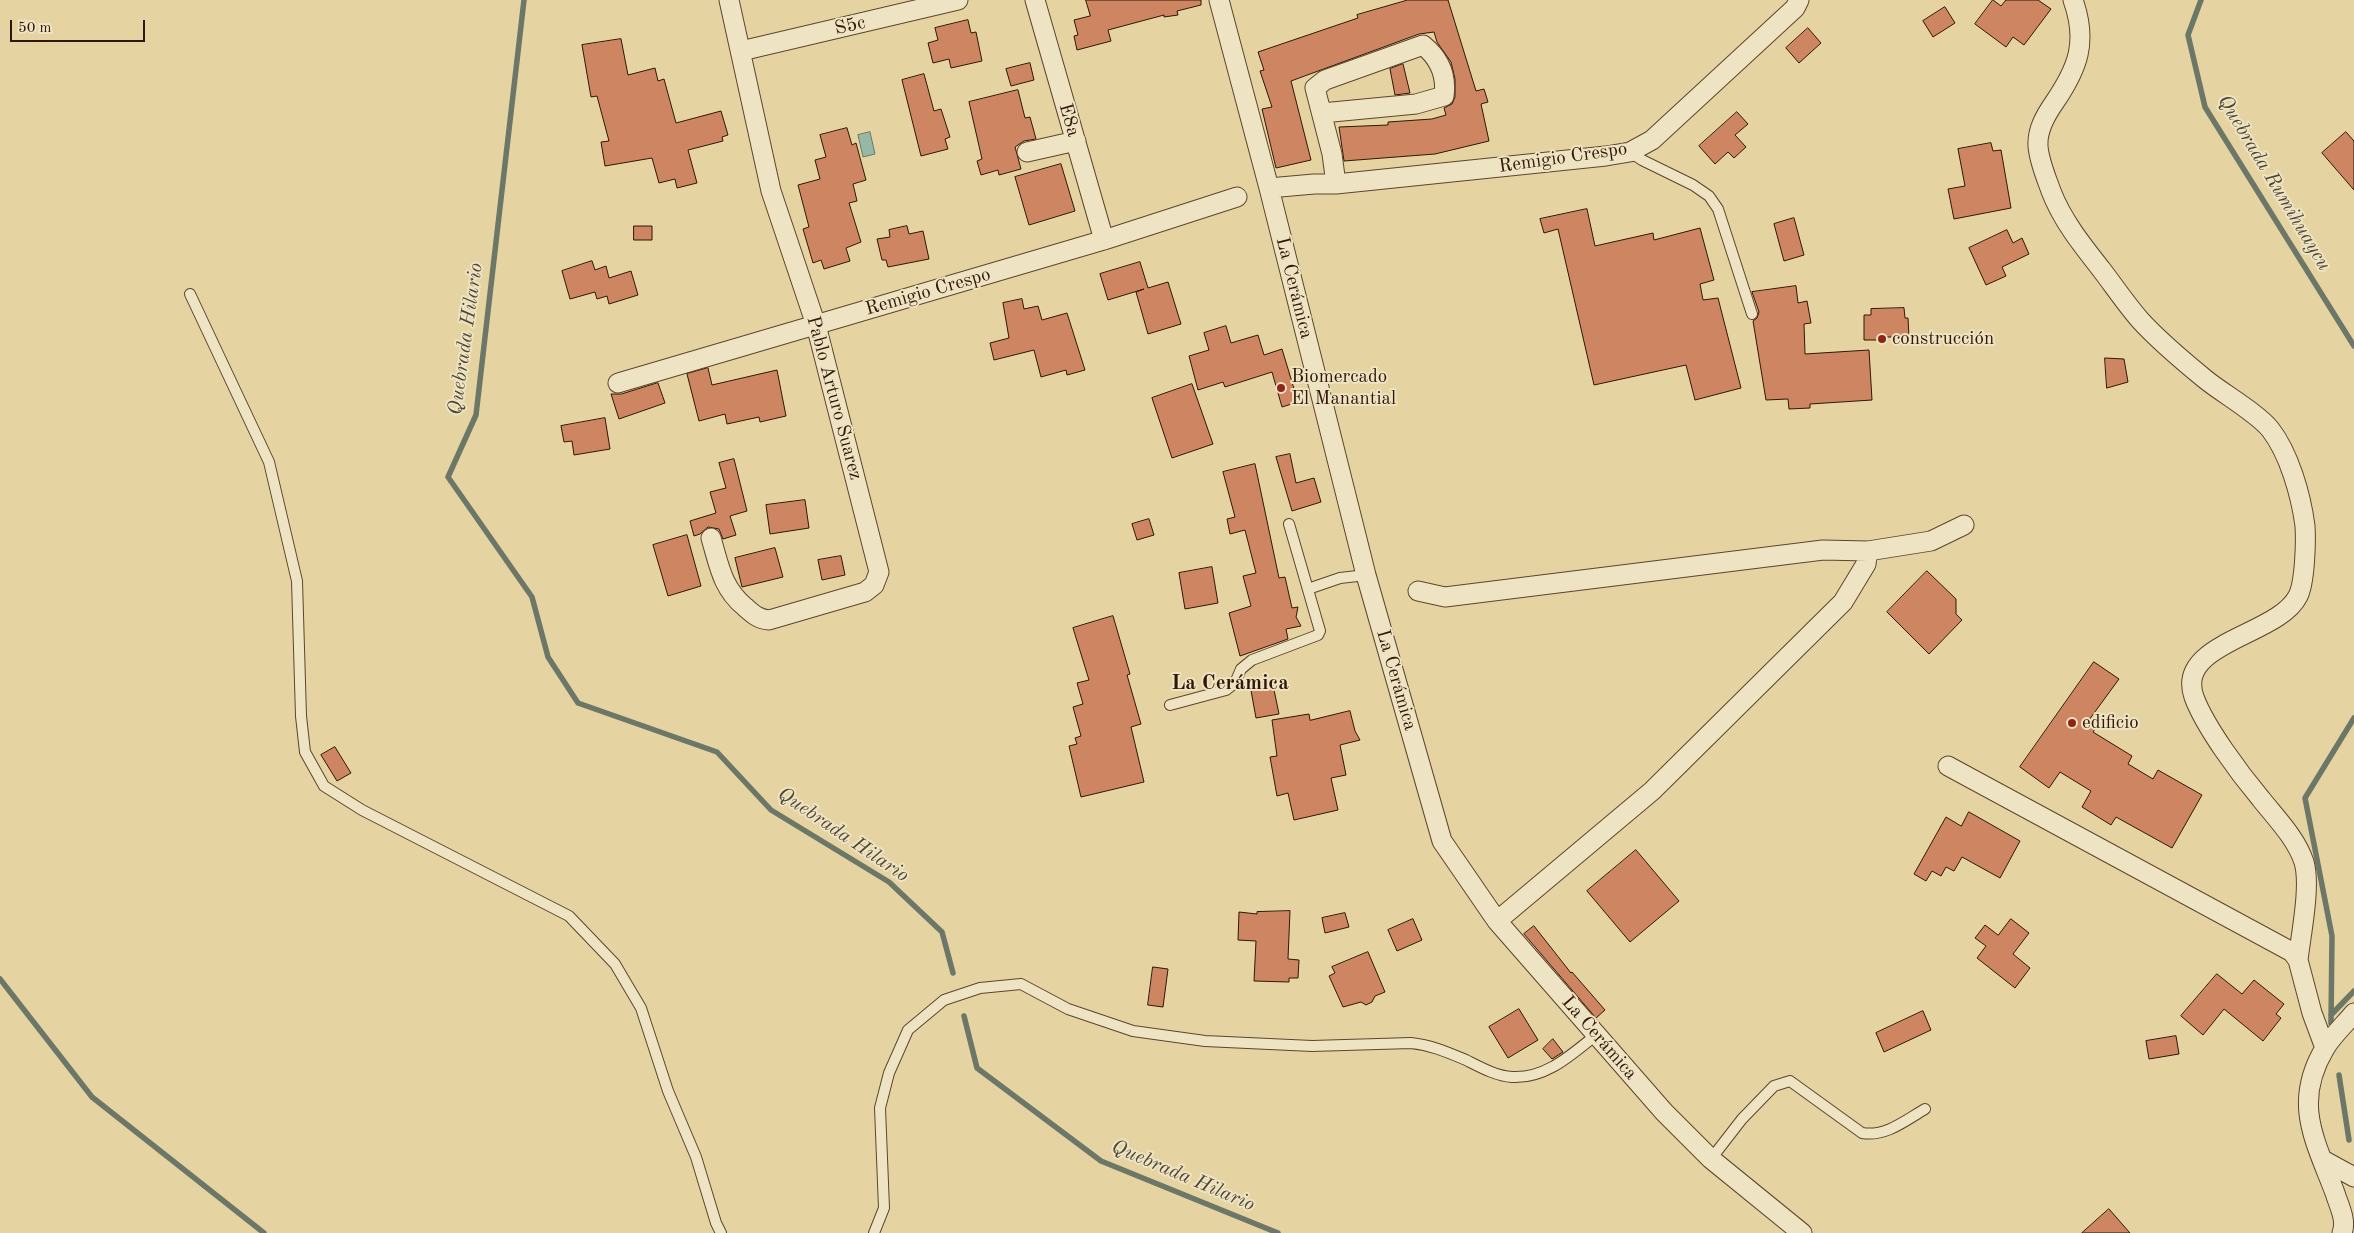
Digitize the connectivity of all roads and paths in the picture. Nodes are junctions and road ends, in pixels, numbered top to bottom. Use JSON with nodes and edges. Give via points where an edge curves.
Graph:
{"nodes":[{"id":1,"x":729,"y":0,"type":"edge"},
{"id":2,"x":958,"y":0,"type":"edge"},
{"id":3,"x":1034,"y":0,"type":"edge"},
{"id":4,"x":1219,"y":0,"type":"edge"},
{"id":5,"x":1799,"y":0,"type":"edge"},
{"id":6,"x":2072,"y":0,"type":"edge"},
{"id":7,"x":741,"y":51,"type":"junction"},
{"id":8,"x":1322,"y":113,"type":"junction"},
{"id":9,"x":1076,"y":141,"type":"junction"},
{"id":10,"x":1027,"y":152,"type":"dead end"},
{"id":11,"x":1630,"y":152,"type":"junction"},
{"id":12,"x":1336,"y":184,"type":"junction"},
{"id":13,"x":1269,"y":188,"type":"junction"},
{"id":14,"x":1238,"y":197,"type":"dead end"},
{"id":15,"x":1104,"y":240,"type":"junction"},
{"id":16,"x":190,"y":294,"type":"dead end"},
{"id":17,"x":1752,"y":314,"type":"dead end"},
{"id":18,"x":816,"y":325,"type":"junction"},
{"id":19,"x":618,"y":384,"type":"dead end"},
{"id":20,"x":1289,"y":524,"type":"dead end"},
{"id":21,"x":1964,"y":525,"type":"dead end"},
{"id":22,"x":711,"y":538,"type":"dead end"},
{"id":23,"x":1868,"y":551,"type":"junction"},
{"id":24,"x":1366,"y":575,"type":"junction"},
{"id":25,"x":1308,"y":589,"type":"junction"},
{"id":26,"x":1418,"y":591,"type":"dead end"},
{"id":27,"x":1170,"y":705,"type":"dead end"},
{"id":28,"x":1948,"y":766,"type":"dead end"},
{"id":29,"x":1497,"y":921,"type":"junction"},
{"id":30,"x":2298,"y":960,"type":"junction"},
{"id":31,"x":2354,"y":1013,"type":"edge"},
{"id":32,"x":1596,"y":1035,"type":"junction"},
{"id":33,"x":2325,"y":1048,"type":"junction"},
{"id":34,"x":1925,"y":1108,"type":"dead end"},
{"id":35,"x":1711,"y":1159,"type":"junction"},
{"id":36,"x":2323,"y":1160,"type":"junction"},
{"id":37,"x":2354,"y":1177,"type":"edge"},
{"id":38,"x":2347,"y":1207,"type":"edge"},
{"id":39,"x":721,"y":1233,"type":"edge"},
{"id":40,"x":874,"y":1233,"type":"edge"},
{"id":41,"x":1802,"y":1233,"type":"edge"},
{"id":42,"x":2342,"y":1233,"type":"edge"}],
"edges":[{"from":1,"to":7,"type":"street","name":"Pablo Arturo Suarez"},
{"from":2,"to":7,"type":"street","name":"S5c"},
{"from":3,"to":9,"type":"street","name":"E8a"},
{"from":4,"to":13,"type":"street","name":"La Cerámica"},
{"from":5,"to":11,"type":"street","name":"Remigio Crespo","via":[[1795,8],[1652,140]]},
{"from":6,"to":30,"type":"street","via":[[2078,16],[2078,62],[2045,116],[2038,145],[2052,193],[2066,222],[2140,320],[2204,378],[2269,427],[2289,460],[2305,527],[2299,595],[2273,621],[2209,654],[2193,672],[2191,683],[2208,726],[2280,822],[2304,863],[2306,896]]},
{"from":7,"to":18,"type":"street","name":"Pablo Arturo Suarez","via":[[771,191]]},
{"from":8,"to":8,"type":"street","via":[[1416,104],[1444,96],[1444,78],[1436,56],[1423,44],[1325,80],[1315,88]]},
{"from":8,"to":12,"type":"street"},
{"from":9,"to":10,"type":"street"},
{"from":9,"to":15,"type":"street","name":"E8a"},
{"from":11,"to":12,"type":"street","name":"Remigio Crespo"},
{"from":11,"to":17,"type":"lane","via":[[1708,196],[1718,209]]},
{"from":12,"to":13,"type":"street","name":"Remigio Crespo"},
{"from":13,"to":24,"type":"street","name":"La Cerámica"},
{"from":14,"to":15,"type":"street","name":"Remigio Crespo"},
{"from":15,"to":18,"type":"street","name":"Remigio Crespo"},
{"from":16,"to":39,"type":"lane","via":[[269,462],[297,582],[305,752],[319,778],[324,786],[362,810],[569,916],[615,964],[641,1008]]},
{"from":18,"to":19,"type":"street","name":"Remigio Crespo"},
{"from":18,"to":22,"type":"street","name":"Pablo Arturo Suarez","via":[[879,572],[874,585],[865,592],[768,620],[759,619],[732,596]]},
{"from":20,"to":25,"type":"lane"},
{"from":21,"to":23,"type":"street","via":[[1931,541]]},
{"from":23,"to":26,"type":"street","via":[[1823,550],[1445,597]]},
{"from":23,"to":29,"type":"street","via":[[1866,564],[1843,602],[1652,791]]},
{"from":24,"to":25,"type":"lane","via":[[1340,578]]},
{"from":24,"to":29,"type":"street","name":"La Cerámica","via":[[1442,841]]},
{"from":25,"to":27,"type":"lane","via":[[1320,631],[1318,635],[1252,660],[1226,690]]},
{"from":28,"to":30,"type":"street","via":[[2292,952]]},
{"from":29,"to":32,"type":"street","name":"La Cerámica"},
{"from":30,"to":33,"type":"street"},
{"from":31,"to":33,"type":"street"},
{"from":32,"to":35,"type":"street","name":"La Cerámica","via":[[1664,1112]]},
{"from":32,"to":40,"type":"lane","via":[[1564,1061],[1530,1076],[1512,1077],[1425,1045],[1312,1046],[1205,1041],[1133,1031],[1068,1010],[1021,984],[980,988],[944,1000],[908,1030],[889,1073],[880,1108],[884,1208]]},
{"from":33,"to":36,"type":"street","via":[[2308,1096],[2308,1121]]},
{"from":34,"to":35,"type":"lane","via":[[1882,1133],[1872,1135],[1862,1133],[1790,1081],[1782,1082],[1742,1119]]},
{"from":35,"to":41,"type":"street","name":"La Cerámica"},
{"from":36,"to":37,"type":"street"},
{"from":36,"to":38,"type":"street"},
{"from":38,"to":42,"type":"street"}]}
